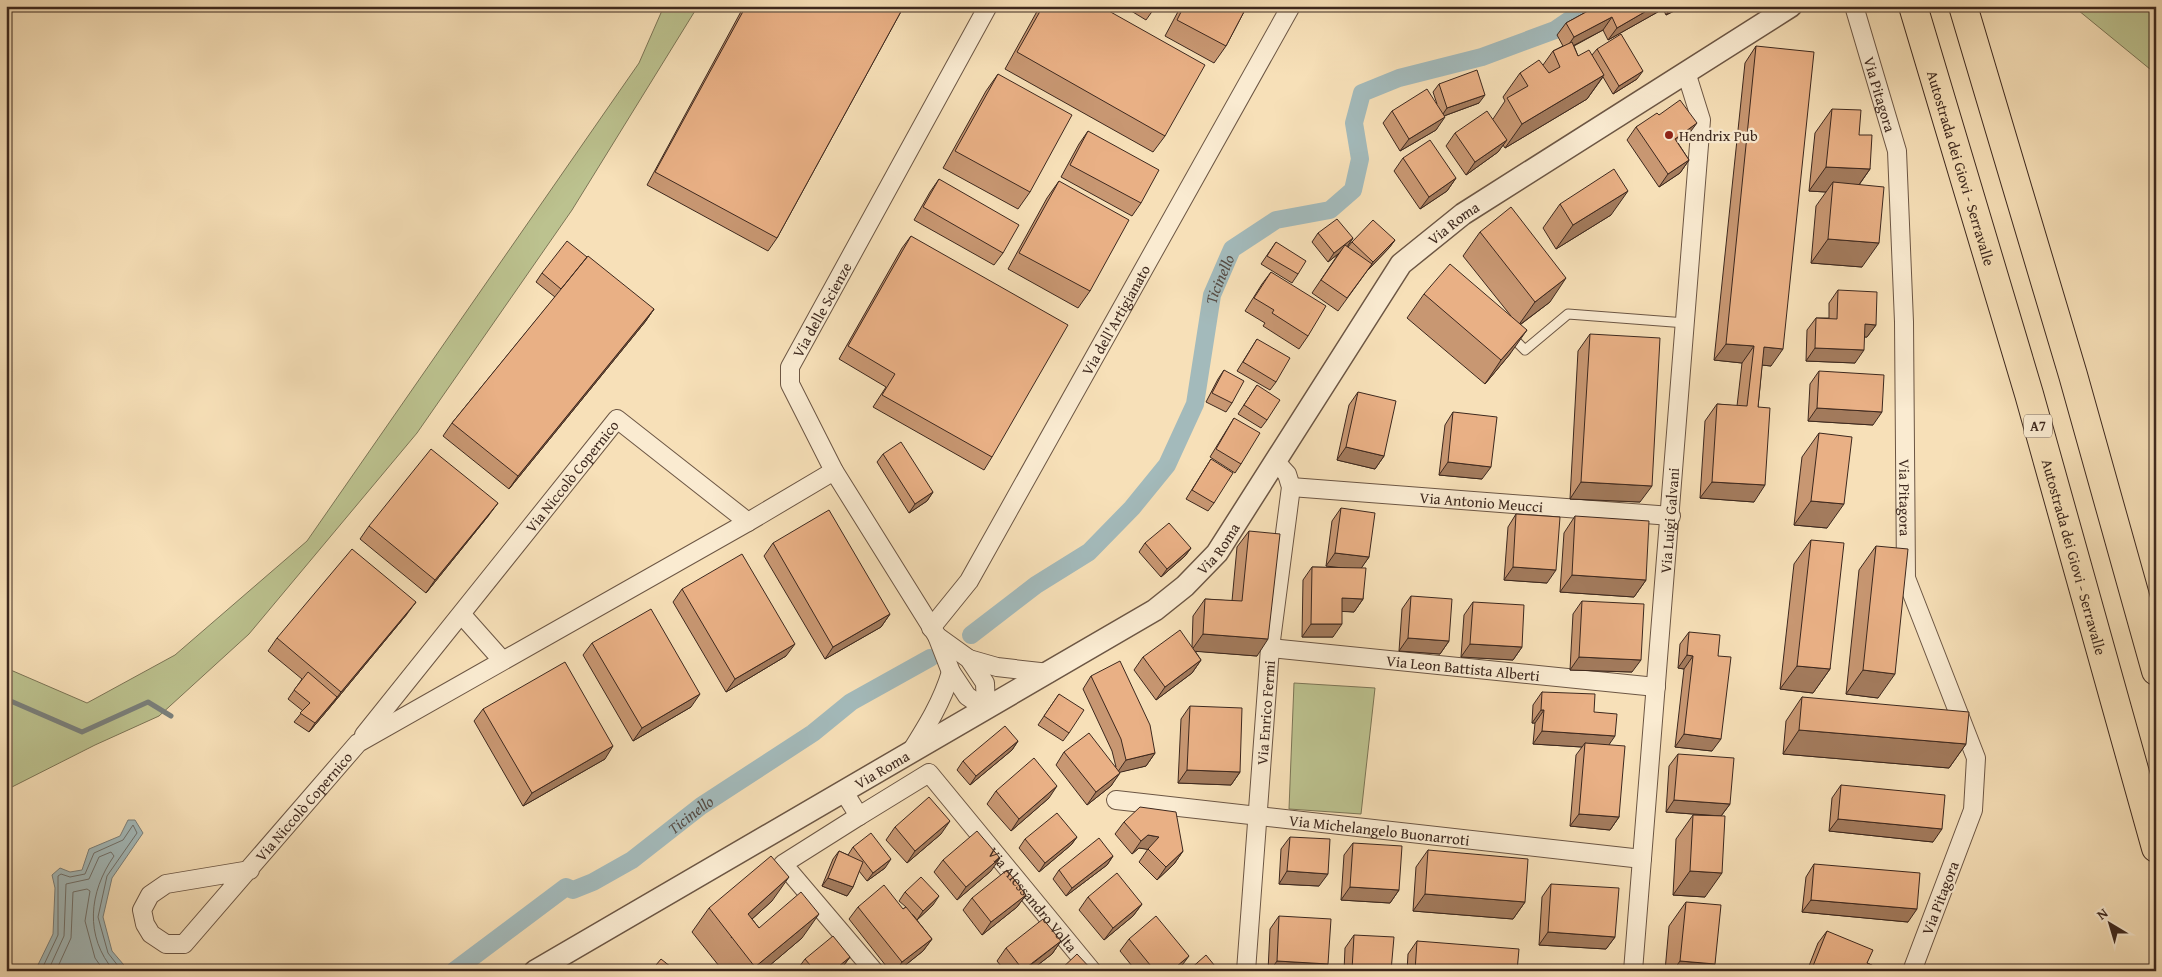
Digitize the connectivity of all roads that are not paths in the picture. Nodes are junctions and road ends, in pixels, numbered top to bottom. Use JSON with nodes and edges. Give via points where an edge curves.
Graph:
{"nodes":[{"id":1,"x":988,"y":6,"type":"edge"},
{"id":2,"x":1291,"y":6,"type":"edge"},
{"id":3,"x":1791,"y":6,"type":"edge"},
{"id":4,"x":1854,"y":6,"type":"edge"},
{"id":5,"x":1914,"y":6,"type":"edge"},
{"id":6,"x":1963,"y":6,"type":"edge"},
{"id":7,"x":1686,"y":72,"type":"junction"},
{"id":8,"x":1686,"y":323,"type":"junction"},
{"id":9,"x":1505,"y":329,"type":"edge"},
{"id":10,"x":1276,"y":462,"type":"junction"},
{"id":11,"x":834,"y":471,"type":"junction"},
{"id":12,"x":1292,"y":487,"type":"junction"},
{"id":13,"x":1671,"y":516,"type":"junction"},
{"id":14,"x":748,"y":522,"type":"junction"},
{"id":15,"x":462,"y":615,"type":"junction"},
{"id":16,"x":934,"y":632,"type":"junction"},
{"id":17,"x":1270,"y":648,"type":"junction"},
{"id":18,"x":969,"y":659,"type":"junction"},
{"id":19,"x":502,"y":660,"type":"junction"},
{"id":20,"x":2156,"y":671,"type":"edge"},
{"id":21,"x":951,"y":672,"type":"junction"},
{"id":22,"x":1049,"y":673,"type":"junction"},
{"id":23,"x":1656,"y":687,"type":"junction"},
{"id":24,"x":986,"y":709,"type":"junction"},
{"id":25,"x":358,"y":743,"type":"junction"},
{"id":26,"x":909,"y":754,"type":"junction"},
{"id":27,"x":844,"y":792,"type":"junction"},
{"id":28,"x":1116,"y":800,"type":"dead end"},
{"id":29,"x":1258,"y":815,"type":"junction"},
{"id":30,"x":860,"y":816,"type":"junction"},
{"id":31,"x":2156,"y":848,"type":"edge"},
{"id":32,"x":1642,"y":860,"type":"junction"},
{"id":33,"x":250,"y":870,"type":"junction"},
{"id":34,"x":535,"y":971,"type":"edge"},
{"id":35,"x":874,"y":971,"type":"edge"},
{"id":36,"x":1092,"y":971,"type":"edge"},
{"id":37,"x":1246,"y":971,"type":"edge"},
{"id":38,"x":1633,"y":971,"type":"edge"},
{"id":39,"x":1912,"y":971,"type":"edge"}],
"edges":[{"from":1,"to":11,"type":"street","name":"Via delle Scienze","via":[[790,367],[790,384]]},
{"from":2,"to":16,"type":"street","name":"Via dell'Artigianato","via":[[969,582]]},
{"from":3,"to":7,"type":"street","name":"Via Roma"},
{"from":4,"to":39,"type":"street","name":"Via Pitagora","via":[[1897,151],[1904,322],[1906,578],[1976,758],[1973,810]]},
{"from":5,"to":31,"type":"highway","name":"Autostrada dei Giovi - Serravalle","number":"A7","via":[[2029,394]]},
{"from":6,"to":20,"type":"highway","via":[[2073,375]]},
{"from":7,"to":8,"type":"street","name":"Via Luigi Galvani","via":[[1701,120]]},
{"from":7,"to":10,"type":"street","name":"Via Roma","via":[[1463,214],[1401,264]]},
{"from":8,"to":9,"type":"lane","via":[[1568,314],[1525,350]]},
{"from":8,"to":13,"type":"street","name":"Via Luigi Galvani"},
{"from":10,"to":12,"type":"street","via":[[1287,474]]},
{"from":10,"to":22,"type":"street","name":"Via Roma","via":[[1217,553],[1185,586],[1155,610]]},
{"from":11,"to":14,"type":"street","name":"Via Niccolò Copernico"},
{"from":11,"to":16,"type":"street","name":"Via delle Scienze"},
{"from":12,"to":13,"type":"street","name":"Via Antonio Meucci"},
{"from":12,"to":17,"type":"street","name":"Via Enrico Fermi"},
{"from":13,"to":23,"type":"street","name":"Via Luigi Galvani"},
{"from":14,"to":15,"type":"street","name":"Via Niccolò Copernico","via":[[616,420]]},
{"from":14,"to":19,"type":"street","name":"Via Niccolò Copernico"},
{"from":15,"to":19,"type":"street"},
{"from":15,"to":25,"type":"street","name":"Via Niccolò Copernico"},
{"from":16,"to":18,"type":"street","name":"Via delle Scienze"},
{"from":16,"to":21,"type":"street","name":"Via delle Scienze"},
{"from":17,"to":23,"type":"street","name":"Via Leon Battista Alberti"},
{"from":17,"to":29,"type":"street","name":"Via Enrico Fermi"},
{"from":18,"to":22,"type":"street","name":"Via delle Scienze","via":[[997,667]]},
{"from":18,"to":24,"type":"street","name":"Via delle Scienze","via":[[985,683]]},
{"from":19,"to":25,"type":"street","name":"Via Niccolò Copernico"},
{"from":21,"to":24,"type":"street","name":"Via delle Scienze","via":[[967,696]]},
{"from":21,"to":26,"type":"street","via":[[935,714]]},
{"from":22,"to":24,"type":"street","name":"Via Roma"},
{"from":23,"to":32,"type":"street","name":"Via Luigi Galvani"},
{"from":24,"to":26,"type":"street","name":"Via Roma"},
{"from":25,"to":33,"type":"street","name":"Via Niccolò Copernico"},
{"from":26,"to":27,"type":"street","name":"Via Roma"},
{"from":27,"to":30,"type":"street"},
{"from":27,"to":34,"type":"street","name":"Via Roma"},
{"from":28,"to":29,"type":"street","name":"Via Michelangelo Buonarroti"},
{"from":29,"to":32,"type":"street","name":"Via Michelangelo Buonarroti"},
{"from":29,"to":37,"type":"street","name":"Via Enrico Fermi"},
{"from":30,"to":35,"type":"street","via":[[783,864]]},
{"from":30,"to":36,"type":"street","name":"Via Alessandro Volta","via":[[929,773]]},
{"from":32,"to":38,"type":"street","name":"Via Luigi Galvani"},
{"from":33,"to":33,"type":"street","name":"Via Niccolò Copernico","via":[[166,884],[150,895],[142,910],[144,924],[151,934],[166,944],[184,944]]}]}
